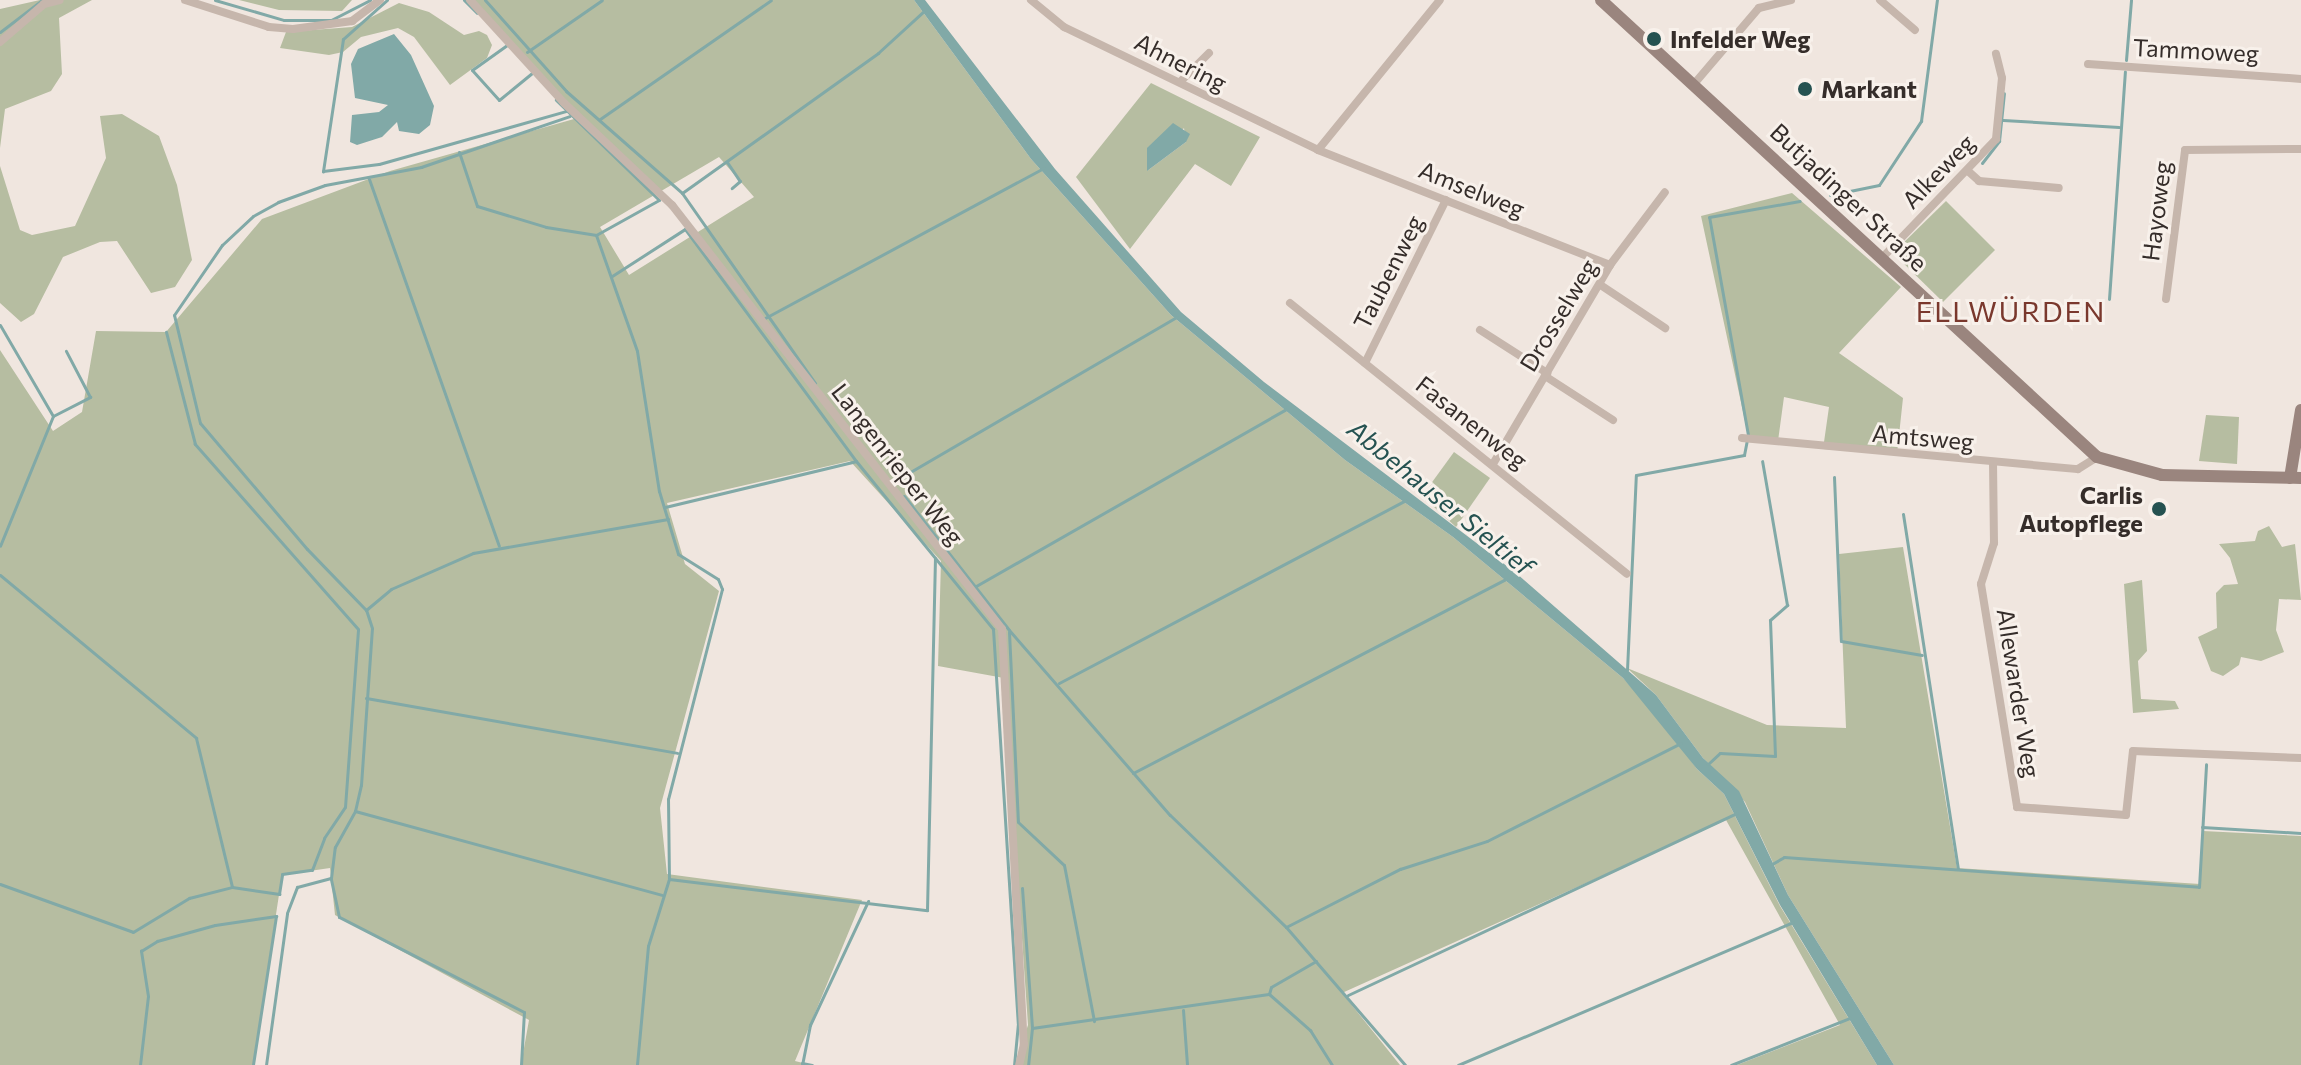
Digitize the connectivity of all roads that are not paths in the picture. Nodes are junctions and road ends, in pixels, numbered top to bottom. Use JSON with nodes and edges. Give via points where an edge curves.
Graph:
{"nodes":[{"id":1,"x":60,"y":0,"type":"edge"},
{"id":2,"x":185,"y":0,"type":"edge"},
{"id":3,"x":380,"y":0,"type":"edge"},
{"id":4,"x":470,"y":0,"type":"edge"},
{"id":5,"x":1031,"y":0,"type":"edge"},
{"id":6,"x":1440,"y":0,"type":"edge"},
{"id":7,"x":1601,"y":0,"type":"edge"},
{"id":8,"x":1791,"y":0,"type":"edge"},
{"id":9,"x":1880,"y":0,"type":"edge"},
{"id":10,"x":1915,"y":30,"type":"dead end"},
{"id":11,"x":0,"y":42,"type":"edge"},
{"id":12,"x":1209,"y":53,"type":"dead end"},
{"id":13,"x":1996,"y":54,"type":"dead end"},
{"id":14,"x":2088,"y":64,"type":"dead end"},
{"id":15,"x":2301,"y":79,"type":"edge"},
{"id":16,"x":1180,"y":82,"type":"junction"},
{"id":17,"x":1694,"y":84,"type":"junction"},
{"id":18,"x":2301,"y":149,"type":"edge"},
{"id":19,"x":1318,"y":150,"type":"junction"},
{"id":20,"x":1968,"y":171,"type":"junction"},
{"id":21,"x":2059,"y":188,"type":"dead end"},
{"id":22,"x":1665,"y":192,"type":"dead end"},
{"id":23,"x":1446,"y":200,"type":"junction"},
{"id":24,"x":1882,"y":258,"type":"junction"},
{"id":25,"x":1610,"y":265,"type":"junction"},
{"id":26,"x":1602,"y":286,"type":"junction"},
{"id":27,"x":2166,"y":299,"type":"dead end"},
{"id":28,"x":1290,"y":303,"type":"dead end"},
{"id":29,"x":1665,"y":328,"type":"dead end"},
{"id":30,"x":1480,"y":330,"type":"dead end"},
{"id":31,"x":1365,"y":363,"type":"junction"},
{"id":32,"x":1546,"y":375,"type":"junction"},
{"id":33,"x":2301,"y":410,"type":"edge"},
{"id":34,"x":1613,"y":420,"type":"dead end"},
{"id":35,"x":1742,"y":438,"type":"dead end"},
{"id":36,"x":2097,"y":457,"type":"junction"},
{"id":37,"x":1993,"y":462,"type":"junction"},
{"id":38,"x":1493,"y":464,"type":"junction"},
{"id":39,"x":2296,"y":478,"type":"edge"},
{"id":40,"x":1627,"y":574,"type":"dead end"},
{"id":41,"x":2301,"y":758,"type":"edge"},
{"id":42,"x":1019,"y":1065,"type":"edge"}],
"edges":[{"from":1,"to":11,"type":"street","via":[[44,4]]},
{"from":2,"to":3,"type":"street","via":[[269,27],[293,29],[352,21]]},
{"from":4,"to":42,"type":"street","name":"Langenrieper Weg","via":[[564,103],[672,205],[1002,629],[1024,1044]]},
{"from":5,"to":16,"type":"street","name":"Ahnering","via":[[1064,27]]},
{"from":6,"to":19,"type":"street"},
{"from":7,"to":17,"type":"main road","name":"Butjadinger Straße"},
{"from":8,"to":17,"type":"street","via":[[1759,8]]},
{"from":9,"to":10,"type":"street"},
{"from":12,"to":16,"type":"street"},
{"from":13,"to":20,"type":"street","name":"Alkeweg","via":[[2002,78],[1996,139]]},
{"from":14,"to":15,"type":"street","name":"Tammoweg"},
{"from":16,"to":19,"type":"street","name":"Ahnering"},
{"from":17,"to":24,"type":"main road","name":"Butjadinger Straße"},
{"from":18,"to":27,"type":"street","name":"Hayoweg","via":[[2185,150]]},
{"from":19,"to":23,"type":"street","name":"Amselweg"},
{"from":20,"to":21,"type":"street","via":[[1979,181]]},
{"from":20,"to":24,"type":"street","name":"Alkeweg"},
{"from":22,"to":25,"type":"street","name":"Drosselweg"},
{"from":23,"to":25,"type":"street","name":"Amselweg"},
{"from":23,"to":31,"type":"street","name":"Taubenweg"},
{"from":24,"to":36,"type":"main road","name":"Butjadinger Straße"},
{"from":25,"to":26,"type":"street","name":"Drosselweg"},
{"from":26,"to":29,"type":"street"},
{"from":26,"to":32,"type":"street","name":"Drosselweg"},
{"from":28,"to":31,"type":"street","name":"Fasanenweg"},
{"from":30,"to":32,"type":"street"},
{"from":31,"to":38,"type":"street","name":"Fasanenweg"},
{"from":32,"to":34,"type":"street"},
{"from":32,"to":38,"type":"street","name":"Drosselweg"},
{"from":33,"to":39,"type":"main road"},
{"from":35,"to":37,"type":"street","name":"Amtsweg"},
{"from":36,"to":37,"type":"street","name":"Amtsweg","via":[[2078,469]]},
{"from":36,"to":39,"type":"main road","name":"Butjadinger Straße","via":[[2162,475]]},
{"from":37,"to":41,"type":"street","name":"Allewarder Weg","via":[[1994,543],[1981,584],[2017,807],[2126,815],[2133,751]]},
{"from":38,"to":40,"type":"street","name":"Fasanenweg"}]}
